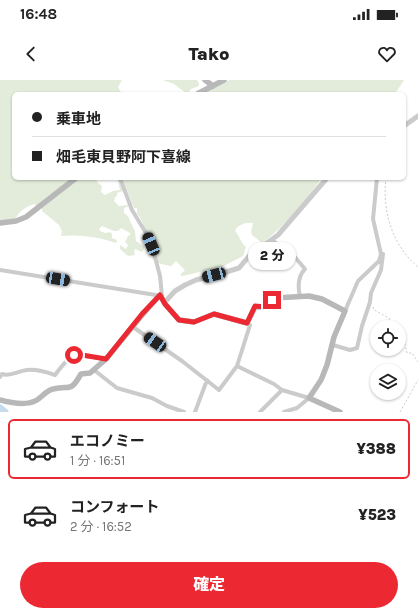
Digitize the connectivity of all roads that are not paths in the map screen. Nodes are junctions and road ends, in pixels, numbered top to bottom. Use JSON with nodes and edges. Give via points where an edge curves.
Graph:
{"nodes":[{"id":1,"x":205,"y":80,"type":"edge"},
{"id":2,"x":224,"y":80,"type":"edge"},
{"id":3,"x":213,"y":86,"type":"junction"},
{"id":4,"x":201,"y":92,"type":"edge"},
{"id":5,"x":418,"y":116,"type":"edge"},
{"id":6,"x":406,"y":125,"type":"edge"},
{"id":7,"x":73,"y":180,"type":"edge"},
{"id":8,"x":121,"y":180,"type":"edge"},
{"id":9,"x":325,"y":180,"type":"edge"},
{"id":10,"x":377,"y":180,"type":"edge"},
{"id":11,"x":0,"y":223,"type":"edge"},
{"id":12,"x":272,"y":240,"type":"junction"},
{"id":13,"x":381,"y":250,"type":"junction"},
{"id":14,"x":0,"y":270,"type":"edge"},
{"id":15,"x":160,"y":295,"type":"junction"},
{"id":16,"x":300,"y":297,"type":"junction"},
{"id":17,"x":345,"y":311,"type":"junction"},
{"id":18,"x":247,"y":323,"type":"junction"},
{"id":19,"x":133,"y":326,"type":"junction"},
{"id":20,"x":333,"y":345,"type":"junction"},
{"id":21,"x":106,"y":359,"type":"junction"},
{"id":22,"x":237,"y":366,"type":"junction"},
{"id":23,"x":94,"y":370,"type":"junction"},
{"id":24,"x":0,"y":377,"type":"edge"},
{"id":25,"x":207,"y":380,"type":"junction"},
{"id":26,"x":282,"y":390,"type":"junction"},
{"id":27,"x":309,"y":398,"type":"junction"},
{"id":28,"x":0,"y":400,"type":"edge"},
{"id":29,"x":184,"y":412,"type":"edge"},
{"id":30,"x":195,"y":412,"type":"edge"},
{"id":31,"x":260,"y":412,"type":"edge"},
{"id":32,"x":284,"y":412,"type":"edge"},
{"id":33,"x":340,"y":412,"type":"edge"}],
"edges":[{"from":1,"to":3,"type":"main road"},
{"from":2,"to":3,"type":"main road"},
{"from":3,"to":4,"type":"main road"},
{"from":5,"to":6,"type":"street"},
{"from":7,"to":11,"type":"main road","via":[[26,217]]},
{"from":8,"to":15,"type":"street","via":[[132,210],[146,233],[155,256],[160,276],[162,296]]},
{"from":9,"to":12,"type":"street"},
{"from":10,"to":13,"type":"street","via":[[373,219]]},
{"from":12,"to":15,"type":"street","via":[[250,255],[236,270],[196,280],[175,291],[164,302]]},
{"from":12,"to":16,"type":"street","via":[[294,256],[305,269],[301,275]]},
{"from":13,"to":17,"type":"street","via":[[379,262],[358,281]]},
{"from":13,"to":20,"type":"street","via":[[382,267],[371,293],[357,349],[347,350]]},
{"from":14,"to":15,"type":"street"},
{"from":15,"to":18,"type":"main road","via":[[179,320],[194,322],[214,314]]},
{"from":15,"to":19,"type":"main road"},
{"from":16,"to":17,"type":"main road","via":[[317,297]]},
{"from":16,"to":18,"type":"main road","via":[[275,298],[266,307],[255,306]]},
{"from":17,"to":20,"type":"main road"},
{"from":18,"to":22,"type":"street","via":[[250,325]]},
{"from":19,"to":21,"type":"main road"},
{"from":19,"to":25,"type":"street"},
{"from":20,"to":27,"type":"main road","via":[[321,380]]},
{"from":21,"to":23,"type":"main road"},
{"from":21,"to":24,"type":"street","via":[[78,355],[67,360],[55,375],[34,370],[10,376],[2,374]]},
{"from":22,"to":25,"type":"street","via":[[219,390]]},
{"from":22,"to":26,"type":"street"},
{"from":23,"to":28,"type":"main road","via":[[81,374],[74,386],[52,389],[32,402],[12,403]]},
{"from":23,"to":29,"type":"street","via":[[117,388],[152,398]]},
{"from":25,"to":30,"type":"street"},
{"from":26,"to":27,"type":"street"},
{"from":26,"to":31,"type":"street"},
{"from":27,"to":32,"type":"street","via":[[297,408]]},
{"from":27,"to":33,"type":"main road"}]}
